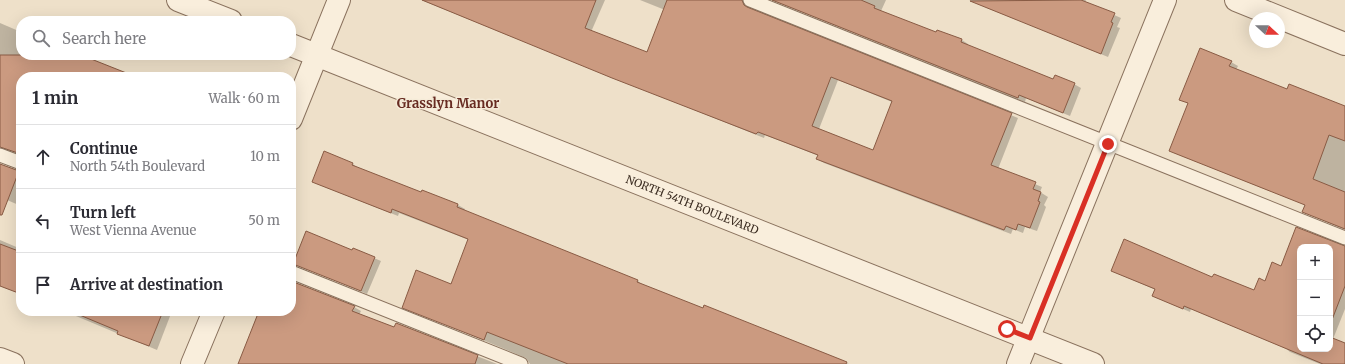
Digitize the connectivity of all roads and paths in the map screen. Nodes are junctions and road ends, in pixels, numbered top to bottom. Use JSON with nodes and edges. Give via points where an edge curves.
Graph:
{"nodes":[{"id":1,"x":178,"y":0,"type":"edge"},
{"id":2,"x":339,"y":0,"type":"edge"},
{"id":3,"x":750,"y":0,"type":"edge"},
{"id":4,"x":1165,"y":0,"type":"edge"},
{"id":5,"x":1236,"y":0,"type":"edge"},
{"id":6,"x":218,"y":16,"type":"edge"},
{"id":7,"x":1345,"y":44,"type":"edge"},
{"id":8,"x":296,"y":47,"type":"edge"},
{"id":9,"x":317,"y":55,"type":"junction"},
{"id":10,"x":296,"y":107,"type":"edge"},
{"id":11,"x":1108,"y":144,"type":"junction"},
{"id":12,"x":0,"y":155,"type":"edge"},
{"id":13,"x":16,"y":161,"type":"edge"},
{"id":14,"x":1345,"y":238,"type":"edge"},
{"id":15,"x":296,"y":274,"type":"edge"},
{"id":16,"x":212,"y":316,"type":"edge"},
{"id":17,"x":1030,"y":338,"type":"junction"},
{"id":18,"x":0,"y":359,"type":"edge"},
{"id":19,"x":13,"y":364,"type":"edge"},
{"id":20,"x":192,"y":364,"type":"edge"},
{"id":21,"x":521,"y":364,"type":"edge"},
{"id":22,"x":1018,"y":364,"type":"edge"},
{"id":23,"x":1094,"y":364,"type":"edge"}],
"edges":[{"from":1,"to":6,"type":"street"},
{"from":2,"to":9,"type":"street"},
{"from":3,"to":11,"type":"lane"},
{"from":4,"to":11,"type":"street"},
{"from":5,"to":7,"type":"street"},
{"from":8,"to":9,"type":"street","name":"NORTH 54TH BOULEVARD"},
{"from":9,"to":10,"type":"street"},
{"from":9,"to":17,"type":"street","name":"NORTH 54TH BOULEVARD"},
{"from":11,"to":14,"type":"lane"},
{"from":11,"to":17,"type":"street"},
{"from":12,"to":13,"type":"lane"},
{"from":15,"to":21,"type":"lane"},
{"from":16,"to":20,"type":"street"},
{"from":17,"to":22,"type":"street"},
{"from":17,"to":23,"type":"street","name":"NORTH 54TH BOULEVARD"},
{"from":18,"to":19,"type":"street"}]}
